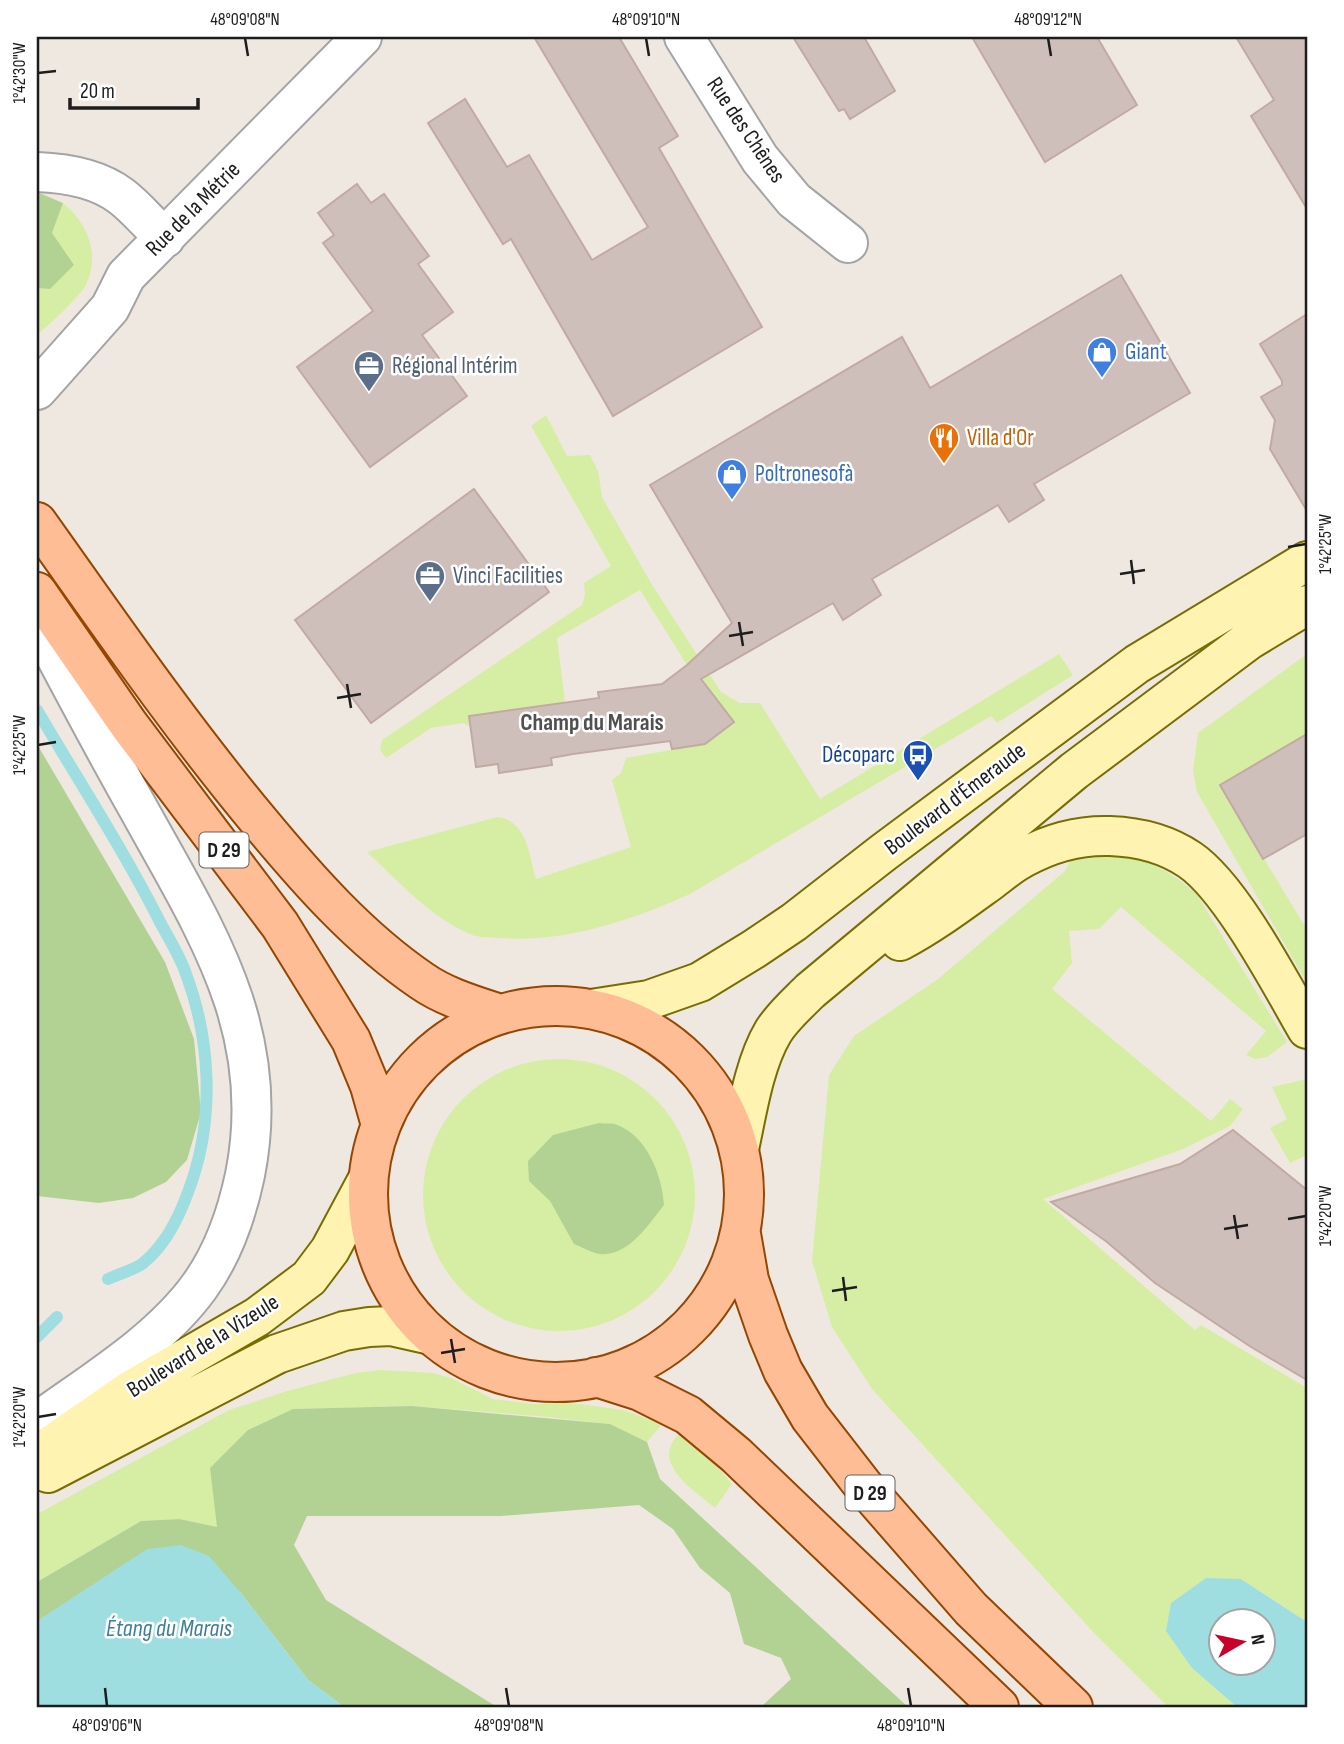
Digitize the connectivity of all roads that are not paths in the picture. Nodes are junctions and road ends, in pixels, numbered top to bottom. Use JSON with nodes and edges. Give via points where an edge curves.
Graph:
{"nodes":[{"id":1,"x":362,"y":37,"type":"edge"},
{"id":2,"x":684,"y":37,"type":"edge"},
{"id":3,"x":37,"y":172,"type":"edge"},
{"id":4,"x":165,"y":238,"type":"junction"},
{"id":5,"x":848,"y":243,"type":"dead end"},
{"id":6,"x":37,"y":390,"type":"edge"},
{"id":7,"x":37,"y":522,"type":"edge"},
{"id":8,"x":1307,"y":561,"type":"edge"},
{"id":9,"x":37,"y":592,"type":"edge"},
{"id":10,"x":1307,"y":605,"type":"edge"},
{"id":11,"x":37,"y":621,"type":"edge"},
{"id":12,"x":810,"y":991,"type":"junction"},
{"id":13,"x":592,"y":1009,"type":"junction"},
{"id":14,"x":500,"y":1014,"type":"junction"},
{"id":15,"x":1307,"y":1029,"type":"edge"},
{"id":16,"x":381,"y":1125,"type":"junction"},
{"id":17,"x":739,"y":1149,"type":"junction"},
{"id":18,"x":368,"y":1179,"type":"junction"},
{"id":19,"x":740,"y":1232,"type":"junction"},
{"id":20,"x":431,"y":1335,"type":"junction"},
{"id":21,"x":596,"y":1377,"type":"junction"},
{"id":22,"x":37,"y":1422,"type":"edge"},
{"id":23,"x":37,"y":1455,"type":"edge"},
{"id":24,"x":37,"y":1478,"type":"edge"},
{"id":25,"x":999,"y":1707,"type":"edge"},
{"id":26,"x":1073,"y":1707,"type":"edge"}],
"edges":[{"from":1,"to":4,"type":"street","name":"Rue de la Métrie"},
{"from":2,"to":5,"type":"street","name":"Rue des Chênes","via":[[760,159],[794,200]]},
{"from":3,"to":4,"type":"street","via":[[99,183],[122,196]]},
{"from":4,"to":6,"type":"street","name":"Rue de la Métrie","via":[[126,276],[110,308]]},
{"from":7,"to":14,"type":"main road","number":"D 29","via":[[229,786],[327,898],[422,981]]},
{"from":8,"to":13,"type":"main road","name":"Boulevard d'Émeraude","via":[[1137,664],[754,949],[700,982],[649,1000]]},
{"from":9,"to":16,"type":"main road","number":"D 29","via":[[280,925],[351,1040]]},
{"from":10,"to":12,"type":"main road","via":[[1249,640],[1073,771]]},
{"from":11,"to":22,"type":"street","via":[[226,974],[244,1035],[252,1092],[250,1146],[239,1204],[212,1268],[167,1324]]},
{"from":12,"to":15,"type":"main road","via":[[928,926],[1023,858],[1063,841],[1134,837],[1162,844],[1192,861],[1216,885],[1240,916]]},
{"from":12,"to":17,"type":"main road","via":[[766,1045]]},
{"from":13,"to":14,"type":"main road","via":[[530,1007]]},
{"from":13,"to":17,"type":"main road","via":[[657,1035],[685,1057],[709,1084]]},
{"from":14,"to":16,"type":"main road","via":[[461,1031],[428,1056],[400,1087]]},
{"from":16,"to":18,"type":"main road"},
{"from":17,"to":19,"type":"main road","via":[[744,1204]]},
{"from":18,"to":20,"type":"main road","via":[[372,1237],[382,1265],[411,1314]]},
{"from":18,"to":23,"type":"main road","name":"Boulevard de la Vizeule","via":[[340,1233],[309,1278],[257,1317],[131,1390]]},
{"from":19,"to":21,"type":"main road","via":[[718,1290],[679,1337],[653,1355]]},
{"from":19,"to":26,"type":"main road","number":"D 29","via":[[749,1280],[768,1335],[810,1417],[971,1609]]},
{"from":20,"to":21,"type":"main road","via":[[460,1356],[526,1380],[562,1382]]},
{"from":20,"to":24,"type":"main road","name":"Boulevard de la Vizeule","via":[[391,1326],[369,1327],[277,1354]]},
{"from":21,"to":25,"type":"main road","via":[[640,1391],[688,1415],[736,1455]]}]}
